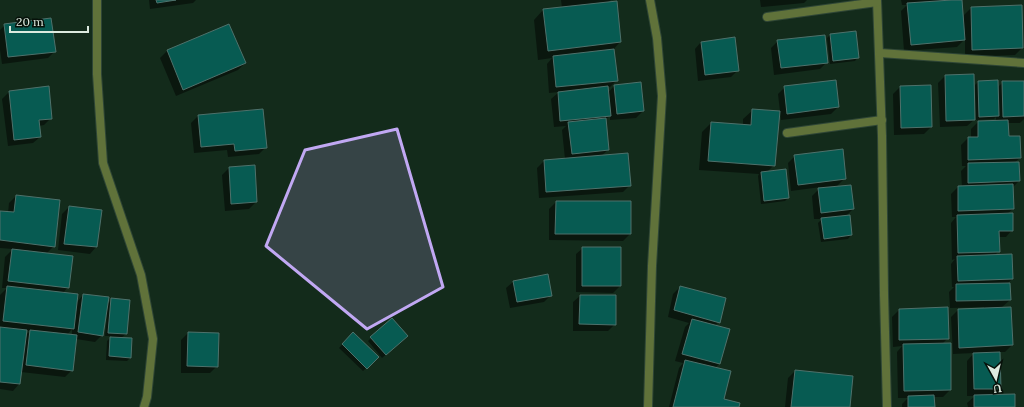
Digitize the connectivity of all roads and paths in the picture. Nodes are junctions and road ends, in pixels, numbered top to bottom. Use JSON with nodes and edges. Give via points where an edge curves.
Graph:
{"nodes":[{"id":1,"x":97,"y":0,"type":"edge"},
{"id":2,"x":650,"y":0,"type":"edge"},
{"id":3,"x":877,"y":1,"type":"edge"},
{"id":4,"x":767,"y":17,"type":"dead end"},
{"id":5,"x":880,"y":53,"type":"junction"},
{"id":6,"x":1024,"y":63,"type":"edge"},
{"id":7,"x":882,"y":120,"type":"junction"},
{"id":8,"x":787,"y":132,"type":"dead end"},
{"id":9,"x":144,"y":407,"type":"edge"},
{"id":10,"x":648,"y":407,"type":"edge"},
{"id":11,"x":887,"y":407,"type":"edge"}],
"edges":[{"from":1,"to":9,"type":"street","via":[[97,74],[103,163],[142,275],[153,339]]},
{"from":2,"to":10,"type":"street","via":[[657,38],[662,96],[652,266]]},
{"from":3,"to":4,"type":"street"},
{"from":3,"to":5,"type":"street"},
{"from":5,"to":6,"type":"street"},
{"from":5,"to":7,"type":"street"},
{"from":7,"to":8,"type":"street"},
{"from":7,"to":11,"type":"street"}]}
